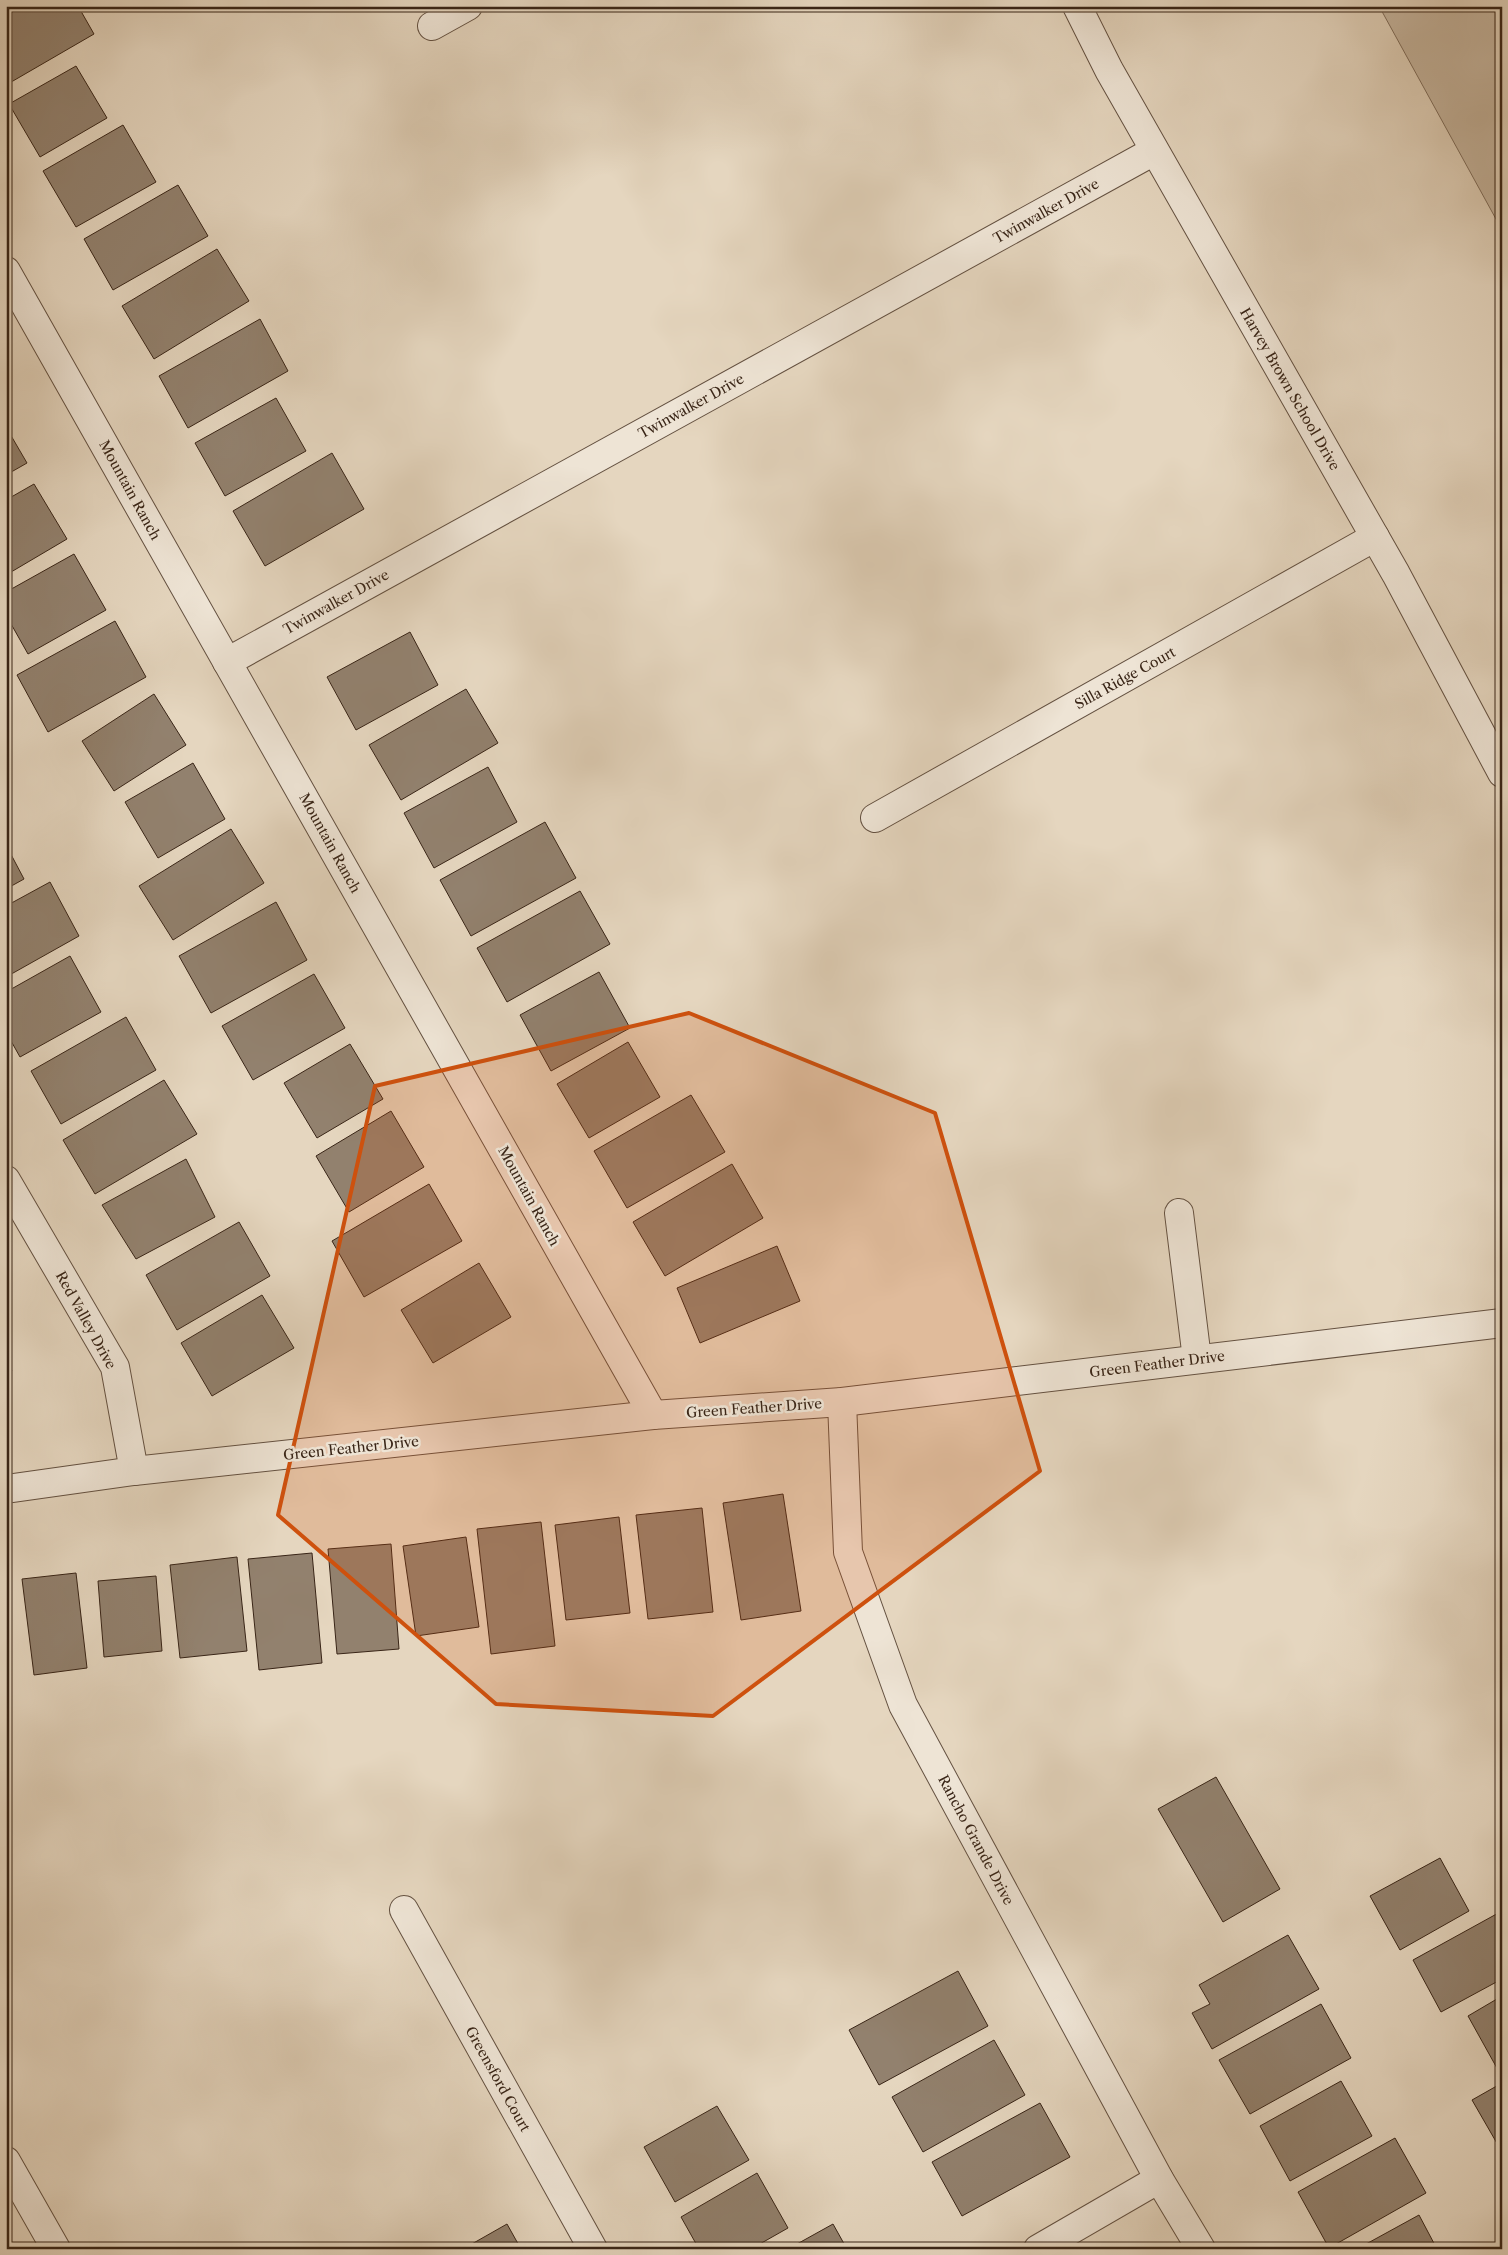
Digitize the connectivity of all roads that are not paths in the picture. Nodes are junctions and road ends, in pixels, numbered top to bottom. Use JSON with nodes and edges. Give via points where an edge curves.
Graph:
{"nodes":[{"id":1,"x":468,"y":6,"type":"edge"},
{"id":2,"x":1077,"y":6,"type":"edge"},
{"id":3,"x":432,"y":26,"type":"dead end"},
{"id":4,"x":1154,"y":151,"type":"junction"},
{"id":5,"x":6,"y":271,"type":"edge"},
{"id":6,"x":1375,"y":537,"type":"junction"},
{"id":7,"x":227,"y":662,"type":"junction"},
{"id":8,"x":1502,"y":773,"type":"edge"},
{"id":9,"x":875,"y":818,"type":"dead end"},
{"id":10,"x":6,"y":1180,"type":"edge"},
{"id":11,"x":1179,"y":1213,"type":"dead end"},
{"id":12,"x":1502,"y":1323,"type":"edge"},
{"id":13,"x":1197,"y":1359,"type":"junction"},
{"id":14,"x":842,"y":1402,"type":"junction"},
{"id":15,"x":653,"y":1415,"type":"junction"},
{"id":16,"x":134,"y":1471,"type":"junction"},
{"id":17,"x":6,"y":1489,"type":"edge"},
{"id":18,"x":404,"y":1910,"type":"dead end"},
{"id":19,"x":6,"y":2161,"type":"edge"},
{"id":20,"x":1159,"y":2179,"type":"junction"},
{"id":21,"x":56,"y":2249,"type":"edge"},
{"id":22,"x":593,"y":2249,"type":"edge"},
{"id":23,"x":1038,"y":2249,"type":"edge"},
{"id":24,"x":1201,"y":2249,"type":"edge"}],
"edges":[{"from":1,"to":3,"type":"street"},
{"from":2,"to":4,"type":"street","name":"Harvey Brown School Drive","via":[[1108,70]]},
{"from":4,"to":6,"type":"street","name":"Harvey Brown School Drive"},
{"from":4,"to":7,"type":"street","name":"Twinwalker Drive"},
{"from":5,"to":7,"type":"street","name":"Mountain Ranch"},
{"from":6,"to":8,"type":"street","name":"Harvey Brown School Drive"},
{"from":6,"to":9,"type":"street","name":"Silla Ridge Court"},
{"from":7,"to":15,"type":"street","name":"Mountain Ranch"},
{"from":10,"to":16,"type":"street","name":"Red Valley Drive","via":[[115,1367]]},
{"from":11,"to":13,"type":"street"},
{"from":12,"to":13,"type":"street","name":"Green Feather Drive"},
{"from":13,"to":14,"type":"street","name":"Green Feather Drive"},
{"from":14,"to":15,"type":"street","name":"Green Feather Drive"},
{"from":14,"to":20,"type":"street","name":"Rancho Grande Drive","via":[[848,1552],[903,1704]]},
{"from":15,"to":16,"type":"street","name":"Green Feather Drive"},
{"from":16,"to":17,"type":"street","name":"Green Feather Drive"},
{"from":18,"to":22,"type":"street","name":"Greensford Court"},
{"from":19,"to":21,"type":"street"},
{"from":20,"to":23,"type":"street"},
{"from":20,"to":24,"type":"street","name":"Rancho Grande Drive"}]}
